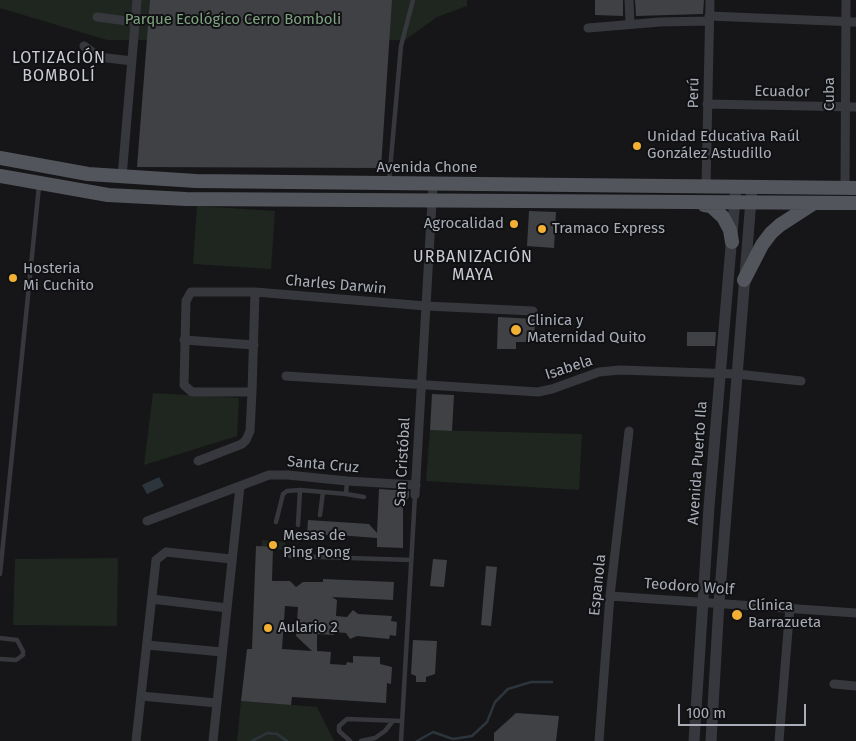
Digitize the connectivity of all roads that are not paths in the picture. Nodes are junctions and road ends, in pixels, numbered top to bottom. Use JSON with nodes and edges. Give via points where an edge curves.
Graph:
{"nodes":[{"id":1,"x":137,"y":0,"type":"edge"},
{"id":2,"x":413,"y":0,"type":"edge"},
{"id":3,"x":629,"y":0,"type":"edge"},
{"id":4,"x":710,"y":0,"type":"edge"},
{"id":5,"x":846,"y":0,"type":"edge"},
{"id":6,"x":97,"y":16,"type":"dead end"},
{"id":7,"x":709,"y":19,"type":"junction"},
{"id":8,"x":135,"y":22,"type":"junction"},
{"id":9,"x":844,"y":22,"type":"junction"},
{"id":10,"x":856,"y":22,"type":"edge"},
{"id":11,"x":630,"y":24,"type":"junction"},
{"id":12,"x":588,"y":28,"type":"dead end"},
{"id":13,"x":84,"y":46,"type":"dead end"},
{"id":14,"x":132,"y":61,"type":"junction"},
{"id":15,"x":707,"y":104,"type":"junction"},
{"id":16,"x":844,"y":107,"type":"junction"},
{"id":17,"x":856,"y":107,"type":"edge"},
{"id":18,"x":0,"y":158,"type":"edge"},
{"id":19,"x":0,"y":176,"type":"edge"},
{"id":20,"x":122,"y":177,"type":"junction"},
{"id":21,"x":40,"y":184,"type":"junction"},
{"id":22,"x":389,"y":184,"type":"junction"},
{"id":23,"x":433,"y":184,"type":"junction"},
{"id":24,"x":706,"y":187,"type":"junction"},
{"id":25,"x":736,"y":187,"type":"junction"},
{"id":26,"x":752,"y":187,"type":"junction"},
{"id":27,"x":850,"y":188,"type":"edge"},
{"id":28,"x":432,"y":202,"type":"junction"},
{"id":29,"x":698,"y":203,"type":"junction"},
{"id":30,"x":735,"y":203,"type":"junction"},
{"id":31,"x":750,"y":203,"type":"junction"},
{"id":32,"x":814,"y":203,"type":"junction"},
{"id":33,"x":856,"y":203,"type":"edge"},
{"id":34,"x":732,"y":242,"type":"junction"},
{"id":35,"x":744,"y":280,"type":"junction"},
{"id":36,"x":255,"y":292,"type":"junction"},
{"id":37,"x":426,"y":306,"type":"junction"},
{"id":38,"x":533,"y":310,"type":"dead end"},
{"id":39,"x":184,"y":340,"type":"junction"},
{"id":40,"x":254,"y":345,"type":"junction"},
{"id":41,"x":720,"y":373,"type":"junction"},
{"id":42,"x":737,"y":374,"type":"junction"},
{"id":43,"x":286,"y":376,"type":"dead end"},
{"id":44,"x":800,"y":380,"type":"dead end"},
{"id":45,"x":422,"y":385,"type":"junction"},
{"id":46,"x":252,"y":392,"type":"junction"},
{"id":47,"x":629,"y":432,"type":"dead end"},
{"id":48,"x":198,"y":461,"type":"dead end"},
{"id":49,"x":347,"y":481,"type":"junction"},
{"id":50,"x":416,"y":484,"type":"junction"},
{"id":51,"x":240,"y":486,"type":"junction"},
{"id":52,"x":300,"y":490,"type":"junction"},
{"id":53,"x":323,"y":492,"type":"junction"},
{"id":54,"x":346,"y":494,"type":"junction"},
{"id":55,"x":415,"y":495,"type":"joint"},
{"id":56,"x":364,"y":497,"type":"dead end"},
{"id":57,"x":320,"y":515,"type":"dead end"},
{"id":58,"x":147,"y":521,"type":"dead end"},
{"id":59,"x":276,"y":522,"type":"dead end"},
{"id":60,"x":298,"y":525,"type":"dead end"},
{"id":61,"x":290,"y":556,"type":"dead end"},
{"id":62,"x":231,"y":559,"type":"junction"},
{"id":63,"x":412,"y":560,"type":"junction"},
{"id":64,"x":0,"y":574,"type":"edge"},
{"id":65,"x":610,"y":596,"type":"junction"},
{"id":66,"x":152,"y":599,"type":"junction"},
{"id":67,"x":704,"y":601,"type":"junction"},
{"id":68,"x":719,"y":603,"type":"junction"},
{"id":69,"x":790,"y":606,"type":"junction"},
{"id":70,"x":227,"y":608,"type":"junction"},
{"id":71,"x":856,"y":613,"type":"edge"},
{"id":72,"x":0,"y":638,"type":"edge"},
{"id":73,"x":147,"y":645,"type":"junction"},
{"id":74,"x":222,"y":652,"type":"junction"},
{"id":75,"x":0,"y":659,"type":"edge"},
{"id":76,"x":834,"y":684,"type":"dead end"},
{"id":77,"x":856,"y":686,"type":"edge"},
{"id":78,"x":141,"y":696,"type":"junction"},
{"id":79,"x":217,"y":703,"type":"junction"},
{"id":80,"x":402,"y":721,"type":"junction"},
{"id":81,"x":392,"y":722,"type":"junction"},
{"id":82,"x":401,"y":738,"type":"edge"},
{"id":83,"x":136,"y":741,"type":"edge"},
{"id":84,"x":213,"y":741,"type":"edge"},
{"id":85,"x":350,"y":741,"type":"edge"},
{"id":86,"x":362,"y":741,"type":"edge"},
{"id":87,"x":599,"y":741,"type":"edge"},
{"id":88,"x":694,"y":741,"type":"edge"},
{"id":89,"x":711,"y":741,"type":"edge"},
{"id":90,"x":779,"y":741,"type":"edge"}],
"edges":[{"from":1,"to":8,"type":"street"},
{"from":2,"to":22,"type":"lane","via":[[401,46]]},
{"from":3,"to":11,"type":"street"},
{"from":4,"to":7,"type":"street","name":"Perú"},
{"from":5,"to":9,"type":"street","name":"Cuba"},
{"from":6,"to":8,"type":"street"},
{"from":7,"to":9,"type":"street"},
{"from":7,"to":11,"type":"street"},
{"from":7,"to":15,"type":"street","name":"Perú"},
{"from":8,"to":14,"type":"street"},
{"from":9,"to":10,"type":"street"},
{"from":9,"to":16,"type":"street","name":"Cuba"},
{"from":11,"to":12,"type":"street"},
{"from":13,"to":14,"type":"street","via":[[99,57]]},
{"from":14,"to":20,"type":"street"},
{"from":15,"to":16,"type":"street","name":"Ecuador"},
{"from":15,"to":24,"type":"street","name":"Perú"},
{"from":16,"to":17,"type":"street","name":"Ecuador"},
{"from":16,"to":27,"type":"street","name":"Cuba"},
{"from":18,"to":20,"type":"main road","name":"Avenida Chone"},
{"from":19,"to":21,"type":"main road"},
{"from":20,"to":22,"type":"main road","name":"Avenida Chone"},
{"from":21,"to":28,"type":"main road","via":[[143,198]]},
{"from":21,"to":64,"type":"lane"},
{"from":22,"to":23,"type":"main road","name":"Avenida Chone"},
{"from":23,"to":24,"type":"main road","name":"Avenida Chone"},
{"from":23,"to":28,"type":"street","name":"San Cristóbal"},
{"from":24,"to":25,"type":"main road","name":"Avenida Chone"},
{"from":25,"to":26,"type":"main road","name":"Avenida Chone"},
{"from":25,"to":30,"type":"street","name":"Avenida Puerto Ila"},
{"from":26,"to":27,"type":"main road","name":"Avenida Chone"},
{"from":26,"to":31,"type":"street","name":"Avenida Puerto Ila"},
{"from":28,"to":29,"type":"main road"},
{"from":28,"to":37,"type":"street","name":"San Cristóbal"},
{"from":29,"to":30,"type":"main road"},
{"from":29,"to":34,"type":"main road","via":[[711,206],[723,218]]},
{"from":30,"to":31,"type":"main road"},
{"from":30,"to":34,"type":"street","name":"Avenida Puerto Ila"},
{"from":31,"to":32,"type":"main road"},
{"from":31,"to":35,"type":"street","name":"Avenida Puerto Ila"},
{"from":32,"to":33,"type":"main road"},
{"from":32,"to":35,"type":"main road","via":[[771,233]]},
{"from":34,"to":41,"type":"street","name":"Avenida Puerto Ila"},
{"from":35,"to":42,"type":"street","name":"Avenida Puerto Ila"},
{"from":36,"to":37,"type":"street","name":"Charles Darwin"},
{"from":36,"to":39,"type":"street","name":"Charles Darwin","via":[[196,290],[188,295]]},
{"from":36,"to":40,"type":"street"},
{"from":37,"to":38,"type":"street","name":"Charles Darwin"},
{"from":37,"to":45,"type":"street","name":"San Cristóbal"},
{"from":39,"to":40,"type":"street"},
{"from":39,"to":46,"type":"street","via":[[183,380],[187,389],[192,392]]},
{"from":40,"to":46,"type":"street"},
{"from":41,"to":42,"type":"street","name":"Isabela"},
{"from":41,"to":45,"type":"street","name":"Isabela","via":[[599,372],[538,392]]},
{"from":41,"to":67,"type":"street","name":"Avenida Puerto Ila"},
{"from":42,"to":44,"type":"street","name":"Isabela"},
{"from":42,"to":68,"type":"street","name":"Avenida Puerto Ila"},
{"from":43,"to":45,"type":"street","name":"Isabela"},
{"from":45,"to":50,"type":"street","name":"San Cristóbal"},
{"from":46,"to":48,"type":"street","via":[[250,431],[246,440]]},
{"from":47,"to":65,"type":"street","name":"Espanola"},
{"from":49,"to":50,"type":"street","name":"Santa Cruz"},
{"from":49,"to":51,"type":"street","name":"Santa Cruz","via":[[288,474],[269,475]]},
{"from":49,"to":54,"type":"lane"},
{"from":50,"to":55,"type":"street","name":"San Cristóbal"},
{"from":51,"to":58,"type":"street","name":"Santa Cruz"},
{"from":51,"to":62,"type":"street"},
{"from":52,"to":53,"type":"lane"},
{"from":52,"to":59,"type":"lane","via":[[283,494]]},
{"from":52,"to":60,"type":"lane"},
{"from":53,"to":54,"type":"lane"},
{"from":53,"to":57,"type":"lane"},
{"from":54,"to":56,"type":"lane"},
{"from":55,"to":63,"type":"lane","name":"San Cristóbal"},
{"from":61,"to":63,"type":"lane"},
{"from":62,"to":66,"type":"street","via":[[166,552],[160,555],[156,560]]},
{"from":62,"to":70,"type":"street"},
{"from":63,"to":80,"type":"lane","name":"San Cristóbal"},
{"from":65,"to":67,"type":"street","name":"Teodoro Wolf"},
{"from":65,"to":87,"type":"street","name":"Espanola"},
{"from":66,"to":70,"type":"street"},
{"from":66,"to":73,"type":"street"},
{"from":67,"to":68,"type":"street","name":"Teodoro Wolf"},
{"from":67,"to":88,"type":"street","name":"Avenida Puerto Ila"},
{"from":68,"to":69,"type":"street","name":"Teodoro Wolf"},
{"from":68,"to":89,"type":"street","name":"Avenida Puerto Ila"},
{"from":69,"to":71,"type":"street","name":"Teodoro Wolf"},
{"from":69,"to":90,"type":"street"},
{"from":70,"to":74,"type":"street"},
{"from":72,"to":75,"type":"lane","via":[[17,640],[23,651],[16,660]]},
{"from":73,"to":74,"type":"street"},
{"from":73,"to":78,"type":"street"},
{"from":74,"to":79,"type":"street"},
{"from":76,"to":77,"type":"street"},
{"from":78,"to":79,"type":"street"},
{"from":78,"to":83,"type":"street"},
{"from":79,"to":84,"type":"street"},
{"from":80,"to":81,"type":"lane"},
{"from":80,"to":82,"type":"lane","name":"San Cristóbal"},
{"from":81,"to":85,"type":"lane","via":[[347,719],[339,726],[339,731]]},
{"from":81,"to":86,"type":"lane","via":[[375,738]]}]}
